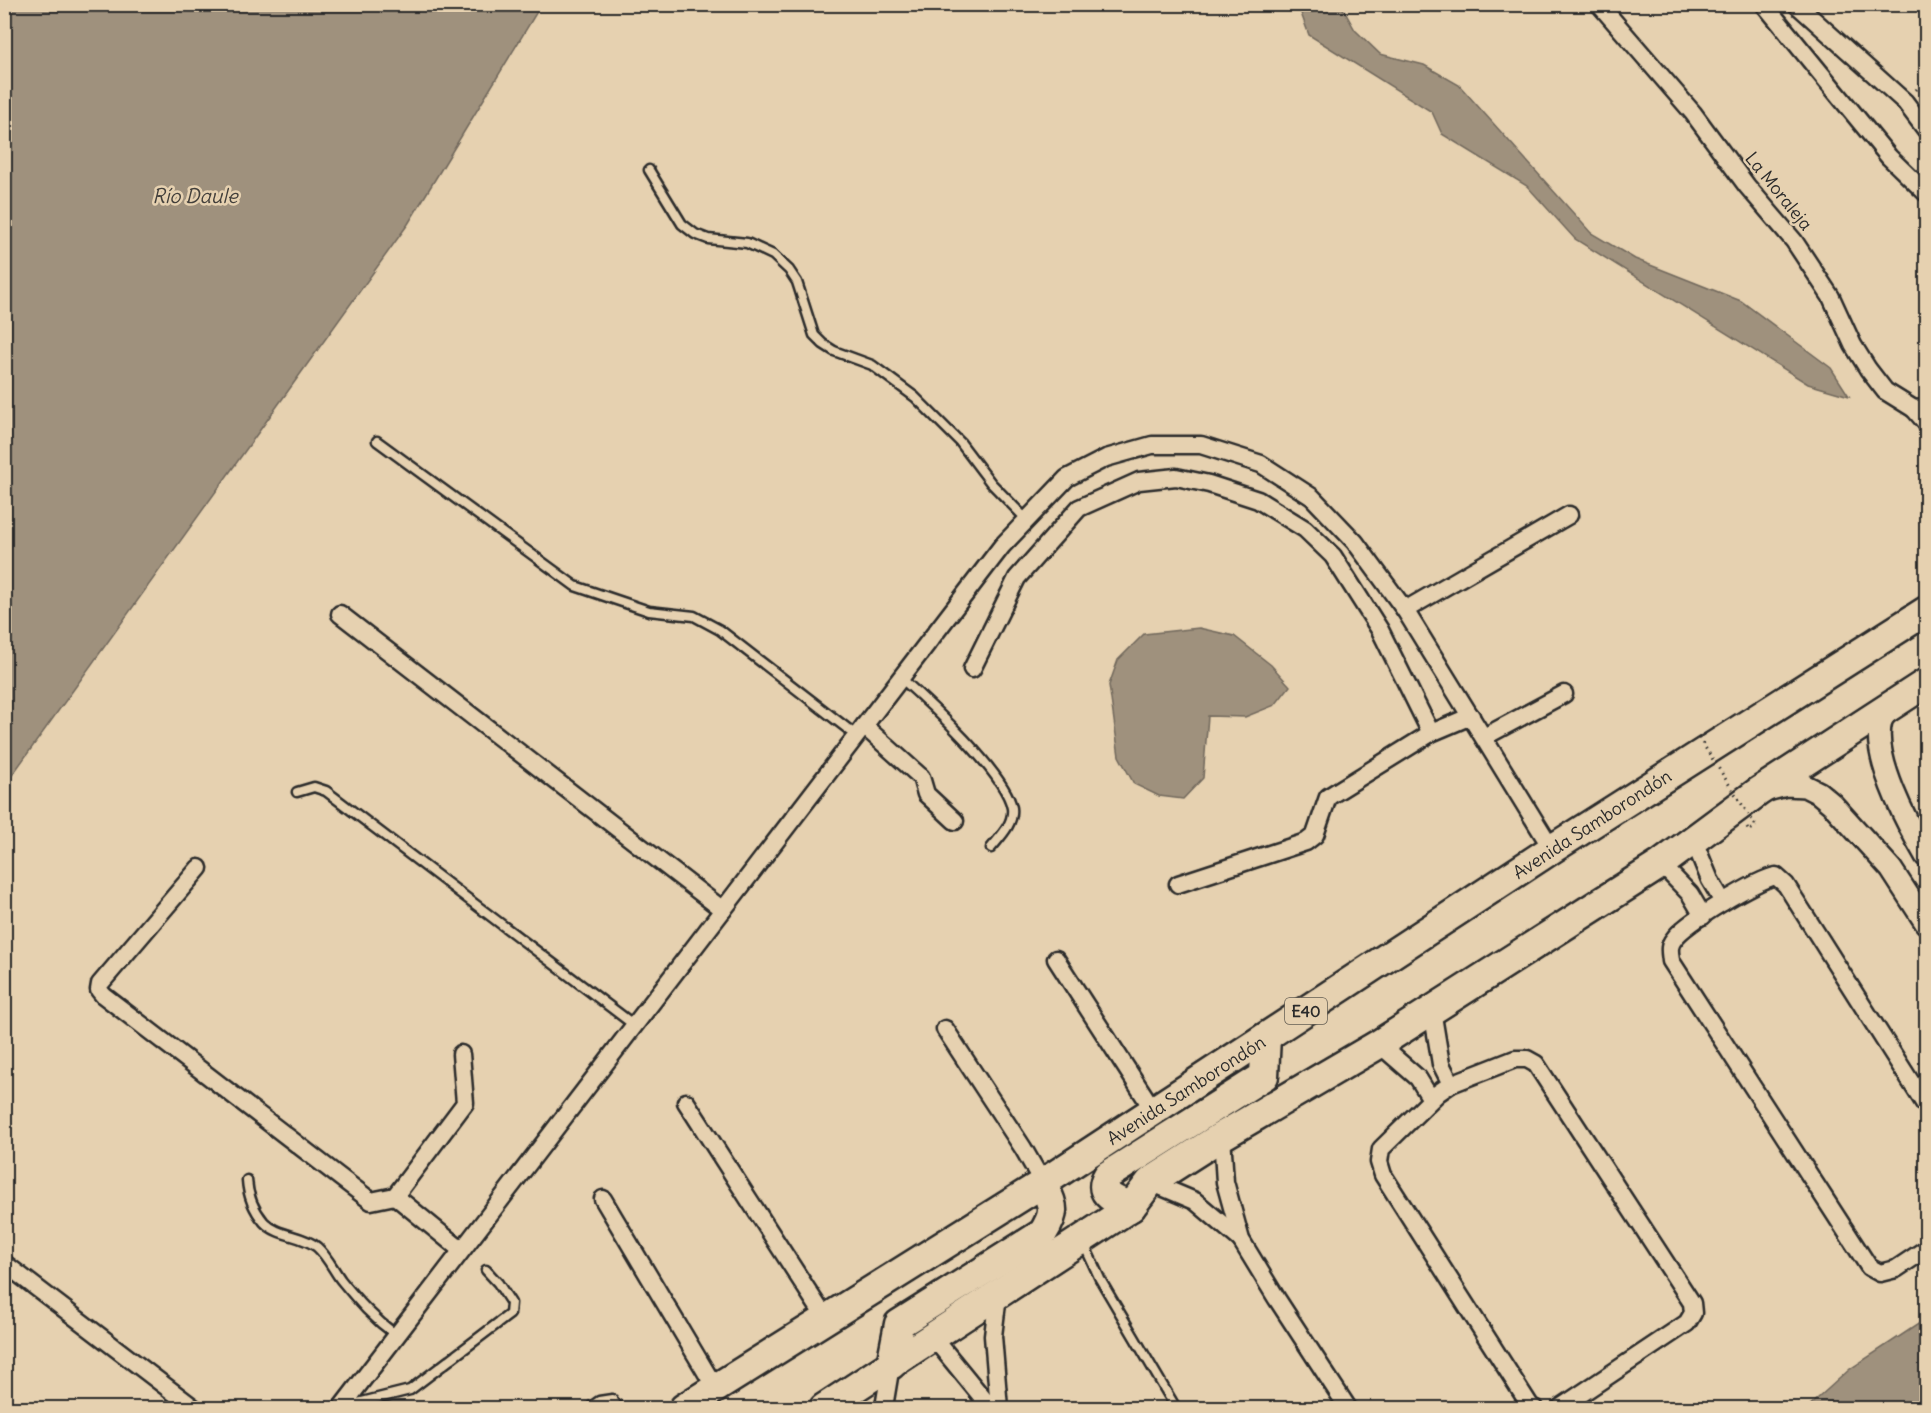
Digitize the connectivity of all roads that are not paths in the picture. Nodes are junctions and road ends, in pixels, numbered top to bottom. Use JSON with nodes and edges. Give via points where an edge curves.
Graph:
{"nodes":[{"id":1,"x":1599,"y":4,"type":"edge"},
{"id":2,"x":1764,"y":4,"type":"edge"},
{"id":3,"x":1796,"y":4,"type":"edge"},
{"id":4,"x":1926,"y":130,"type":"edge"},
{"id":5,"x":649,"y":170,"type":"dead end"},
{"id":6,"x":1926,"y":193,"type":"edge"},
{"id":7,"x":1920,"y":409,"type":"edge"},
{"id":8,"x":1926,"y":423,"type":"edge"},
{"id":9,"x":377,"y":441,"type":"dead end"},
{"id":10,"x":1569,"y":515,"type":"dead end"},
{"id":11,"x":1027,"y":520,"type":"junction"},
{"id":12,"x":1405,"y":609,"type":"junction"},
{"id":13,"x":1926,"y":611,"type":"edge"},
{"id":14,"x":340,"y":614,"type":"dead end"},
{"id":15,"x":972,"y":669,"type":"dead end"},
{"id":16,"x":901,"y":678,"type":"junction"},
{"id":17,"x":1926,"y":683,"type":"edge"},
{"id":18,"x":1564,"y":694,"type":"dead end"},
{"id":19,"x":1891,"y":706,"type":"junction"},
{"id":20,"x":1472,"y":716,"type":"junction"},
{"id":21,"x":860,"y":731,"type":"junction"},
{"id":22,"x":1431,"y":734,"type":"junction"},
{"id":23,"x":1484,"y":736,"type":"junction"},
{"id":24,"x":297,"y":792,"type":"dead end"},
{"id":25,"x":1758,"y":792,"type":"junction"},
{"id":26,"x":955,"y":821,"type":"dead end"},
{"id":27,"x":1694,"y":842,"type":"junction"},
{"id":28,"x":991,"y":848,"type":"dead end"},
{"id":29,"x":1552,"y":849,"type":"junction"},
{"id":30,"x":1926,"y":855,"type":"edge"},
{"id":31,"x":1661,"y":864,"type":"junction"},
{"id":32,"x":199,"y":868,"type":"dead end"},
{"id":33,"x":1178,"y":884,"type":"dead end"},
{"id":34,"x":1723,"y":902,"type":"junction"},
{"id":35,"x":723,"y":910,"type":"junction"},
{"id":36,"x":1703,"y":916,"type":"junction"},
{"id":37,"x":1926,"y":923,"type":"edge"},
{"id":38,"x":1056,"y":959,"type":"dead end"},
{"id":39,"x":1432,"y":1010,"type":"junction"},
{"id":40,"x":634,"y":1026,"type":"junction"},
{"id":41,"x":945,"y":1029,"type":"dead end"},
{"id":42,"x":1266,"y":1037,"type":"junction"},
{"id":43,"x":1379,"y":1044,"type":"junction"},
{"id":44,"x":461,"y":1054,"type":"dead end"},
{"id":45,"x":1451,"y":1084,"type":"junction"},
{"id":46,"x":1431,"y":1099,"type":"junction"},
{"id":47,"x":686,"y":1102,"type":"dead end"},
{"id":48,"x":1926,"y":1106,"type":"edge"},
{"id":49,"x":1154,"y":1111,"type":"junction"},
{"id":50,"x":1222,"y":1136,"type":"junction"},
{"id":51,"x":247,"y":1180,"type":"dead end"},
{"id":52,"x":1150,"y":1182,"type":"junction"},
{"id":53,"x":1043,"y":1183,"type":"junction"},
{"id":54,"x":395,"y":1196,"type":"junction"},
{"id":55,"x":603,"y":1199,"type":"dead end"},
{"id":56,"x":1131,"y":1207,"type":"junction"},
{"id":57,"x":1082,"y":1239,"type":"junction"},
{"id":58,"x":1241,"y":1240,"type":"junction"},
{"id":59,"x":1926,"y":1249,"type":"edge"},
{"id":60,"x":461,"y":1250,"type":"junction"},
{"id":61,"x":4,"y":1263,"type":"edge"},
{"id":62,"x":486,"y":1270,"type":"dead end"},
{"id":63,"x":998,"y":1295,"type":"junction"},
{"id":64,"x":826,"y":1319,"type":"junction"},
{"id":65,"x":396,"y":1335,"type":"junction"},
{"id":66,"x":933,"y":1337,"type":"junction"},
{"id":67,"x":891,"y":1365,"type":"junction"},
{"id":68,"x":716,"y":1389,"type":"junction"},
{"id":69,"x":194,"y":1408,"type":"edge"},
{"id":70,"x":342,"y":1408,"type":"edge"},
{"id":71,"x":589,"y":1408,"type":"edge"},
{"id":72,"x":619,"y":1408,"type":"edge"},
{"id":73,"x":684,"y":1408,"type":"edge"},
{"id":74,"x":825,"y":1408,"type":"edge"},
{"id":75,"x":886,"y":1408,"type":"edge"},
{"id":76,"x":991,"y":1408,"type":"edge"},
{"id":77,"x":999,"y":1408,"type":"edge"},
{"id":78,"x":1176,"y":1408,"type":"edge"},
{"id":79,"x":1348,"y":1408,"type":"edge"},
{"id":80,"x":1534,"y":1408,"type":"edge"},
{"id":81,"x":1560,"y":1408,"type":"edge"}],
"edges":[{"from":1,"to":7,"type":"street","name":"La Moraleja","via":[[1694,113],[1747,186],[1794,241],[1831,297],[1853,345],[1885,391]]},
{"from":2,"to":6,"type":"street","via":[[1889,157]]},
{"from":3,"to":4,"type":"street","via":[[1905,102]]},
{"from":5,"to":11,"type":"lane","via":[[682,224],[695,234],[747,243],[772,255],[789,270],[797,282],[814,335],[834,351],[872,365],[915,397]]},
{"from":7,"to":8,"type":"street","name":"La Moraleja"},
{"from":9,"to":21,"type":"lane","via":[[575,586],[649,611],[694,616],[720,630]]},
{"from":10,"to":12,"type":"street"},
{"from":11,"to":12,"type":"street","via":[[1066,478],[1106,458],[1152,445],[1201,445],[1260,464],[1312,497],[1355,542]]},
{"from":11,"to":16,"type":"street","via":[[1002,546]]},
{"from":12,"to":20,"type":"street"},
{"from":13,"to":29,"type":"highway","name":"Avenida Samborondón","number":"E40"},
{"from":14,"to":35,"type":"street"},
{"from":15,"to":22,"type":"street","via":[[1017,578],[1079,508],[1139,481],[1176,477],[1258,500],[1305,529],[1333,556],[1380,630]]},
{"from":16,"to":21,"type":"street"},
{"from":16,"to":28,"type":"lane","via":[[946,720],[1003,788],[1012,808],[1011,819]]},
{"from":17,"to":19,"type":"highway"},
{"from":18,"to":23,"type":"street"},
{"from":19,"to":25,"type":"highway"},
{"from":19,"to":30,"type":"street","via":[[1882,720],[1879,736],[1882,757]]},
{"from":20,"to":22,"type":"street"},
{"from":20,"to":23,"type":"street"},
{"from":21,"to":26,"type":"street","via":[[921,777],[926,794]]},
{"from":21,"to":35,"type":"street"},
{"from":22,"to":33,"type":"street","via":[[1328,797],[1315,835],[1306,842]]},
{"from":23,"to":29,"type":"street"},
{"from":24,"to":40,"type":"lane","via":[[314,787],[327,791]]},
{"from":25,"to":27,"type":"highway"},
{"from":25,"to":37,"type":"street","via":[[1786,785],[1805,786],[1820,793],[1891,869]]},
{"from":27,"to":31,"type":"highway"},
{"from":27,"to":34,"type":"street"},
{"from":29,"to":42,"type":"highway","name":"Avenida Samborondón","number":"E40"},
{"from":31,"to":36,"type":"street","via":[[1690,895]]},
{"from":31,"to":39,"type":"highway"},
{"from":32,"to":54,"type":"street","via":[[100,984],[99,990],[370,1201]]},
{"from":34,"to":36,"type":"street"},
{"from":34,"to":48,"type":"street","via":[[1766,878],[1776,876],[1786,885]]},
{"from":35,"to":40,"type":"street"},
{"from":36,"to":59,"type":"street","via":[[1675,936],[1669,946],[1671,961],[1869,1267],[1881,1273],[1896,1269]]},
{"from":38,"to":49,"type":"street"},
{"from":39,"to":43,"type":"highway"},
{"from":39,"to":45,"type":"street","via":[[1441,1064]]},
{"from":40,"to":60,"type":"street"},
{"from":41,"to":53,"type":"street"},
{"from":42,"to":49,"type":"highway","name":"Avenida Samborondón","number":"E40"},
{"from":42,"to":56,"type":"highway","via":[[1264,1076],[1108,1175],[1105,1191]]},
{"from":43,"to":46,"type":"street","via":[[1418,1078]]},
{"from":43,"to":50,"type":"highway"},
{"from":44,"to":54,"type":"street","via":[[465,1103]]},
{"from":45,"to":46,"type":"street"},
{"from":45,"to":81,"type":"street","via":[[1515,1059],[1536,1064],[1692,1303],[1693,1313],[1687,1323]]},
{"from":46,"to":80,"type":"street","via":[[1381,1149],[1379,1162]]},
{"from":47,"to":64,"type":"street"},
{"from":49,"to":53,"type":"highway","name":"Avenida Samborondón","number":"E40"},
{"from":50,"to":52,"type":"highway"},
{"from":50,"to":58,"type":"street","via":[[1225,1182]]},
{"from":51,"to":65,"type":"lane","via":[[251,1202],[265,1223],[314,1245],[367,1311]]},
{"from":52,"to":56,"type":"highway"},
{"from":52,"to":58,"type":"street","via":[[1195,1202]]},
{"from":53,"to":64,"type":"highway","name":"Avenida Samborondón","number":"E40"},
{"from":53,"to":67,"type":"highway","via":[[1053,1207],[1043,1233],[899,1324]]},
{"from":54,"to":60,"type":"street"},
{"from":55,"to":68,"type":"street"},
{"from":56,"to":57,"type":"highway"},
{"from":57,"to":63,"type":"highway"},
{"from":57,"to":78,"type":"lane","via":[[1100,1279]]},
{"from":58,"to":79,"type":"street"},
{"from":60,"to":65,"type":"street"},
{"from":61,"to":69,"type":"street"},
{"from":62,"to":70,"type":"lane","via":[[511,1303],[510,1314],[410,1390]]},
{"from":63,"to":66,"type":"highway"},
{"from":63,"to":77,"type":"street","via":[[993,1336]]},
{"from":64,"to":68,"type":"highway","name":"Avenida Samborondón","number":"E40"},
{"from":65,"to":70,"type":"street"},
{"from":66,"to":67,"type":"highway"},
{"from":66,"to":76,"type":"street"},
{"from":67,"to":74,"type":"highway"},
{"from":67,"to":75,"type":"street"},
{"from":68,"to":73,"type":"highway","name":"Avenida Samborondón","number":"E40"},
{"from":71,"to":72,"type":"lane","via":[[612,1399]]}]}
